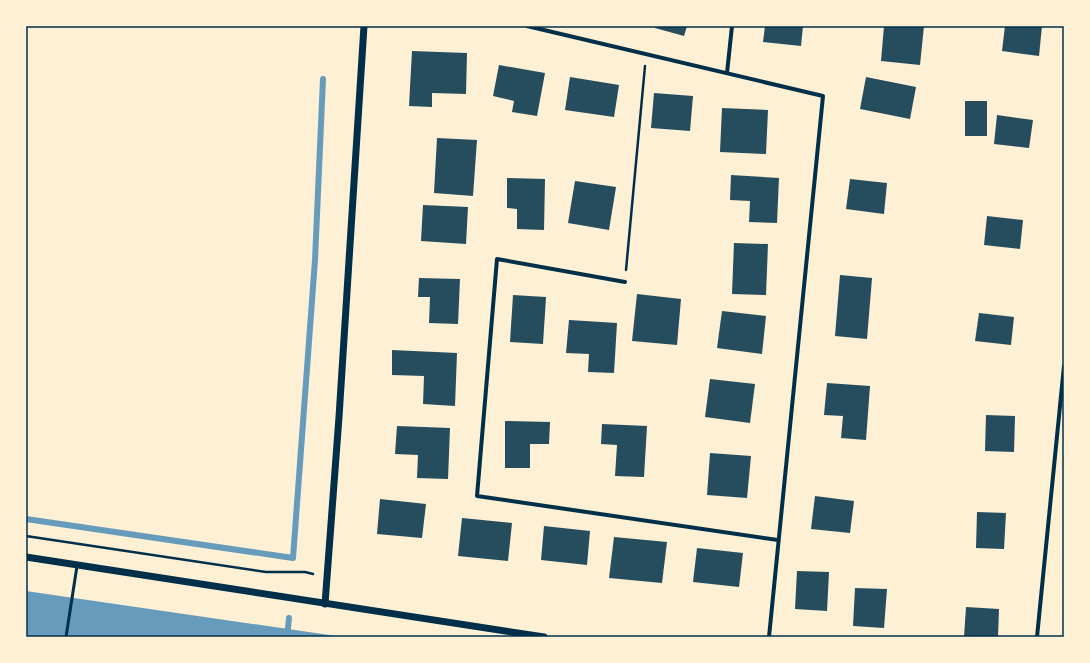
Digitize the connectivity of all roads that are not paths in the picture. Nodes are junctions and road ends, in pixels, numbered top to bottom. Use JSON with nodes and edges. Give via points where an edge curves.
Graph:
{"nodes":[{"id":1,"x":364,"y":26,"type":"edge"},
{"id":2,"x":527,"y":26,"type":"edge"},
{"id":3,"x":732,"y":26,"type":"edge"},
{"id":4,"x":727,"y":73,"type":"junction"},
{"id":5,"x":625,"y":282,"type":"road end"},
{"id":6,"x":1064,"y":366,"type":"edge"},
{"id":7,"x":778,"y":540,"type":"junction"},
{"id":8,"x":26,"y":557,"type":"edge"},
{"id":9,"x":77,"y":565,"type":"junction"},
{"id":10,"x":325,"y":604,"type":"junction"},
{"id":11,"x":66,"y":637,"type":"edge"},
{"id":12,"x":544,"y":637,"type":"edge"},
{"id":13,"x":769,"y":637,"type":"edge"},
{"id":14,"x":1037,"y":637,"type":"edge"}],
"edges":[{"from":1,"to":10,"type":"street"},
{"from":2,"to":4,"type":"street"},
{"from":3,"to":4,"type":"street"},
{"from":4,"to":7,"type":"street","via":[[823,96]]},
{"from":5,"to":7,"type":"street","via":[[497,259],[477,496]]},
{"from":6,"to":14,"type":"street"},
{"from":7,"to":13,"type":"street"},
{"from":8,"to":9,"type":"street"},
{"from":9,"to":10,"type":"street"},
{"from":9,"to":11,"type":"lane"},
{"from":10,"to":12,"type":"street"}]}
